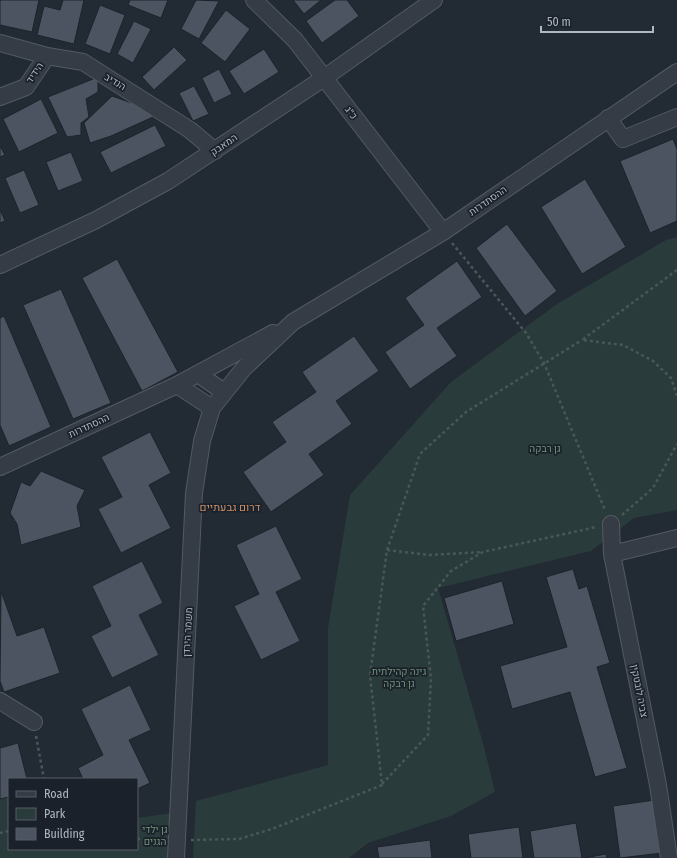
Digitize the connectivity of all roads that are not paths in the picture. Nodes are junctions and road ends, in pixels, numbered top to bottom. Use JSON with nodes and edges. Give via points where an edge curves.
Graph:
{"nodes":[{"id":1,"x":254,"y":0,"type":"edge"},
{"id":2,"x":434,"y":0,"type":"edge"},
{"id":3,"x":0,"y":43,"type":"edge"},
{"id":4,"x":47,"y":56,"type":"junction"},
{"id":5,"x":677,"y":72,"type":"edge"},
{"id":6,"x":324,"y":78,"type":"junction"},
{"id":7,"x":0,"y":97,"type":"edge"},
{"id":8,"x":677,"y":117,"type":"edge"},
{"id":9,"x":608,"y":118,"type":"junction"},
{"id":10,"x":215,"y":151,"type":"junction"},
{"id":11,"x":443,"y":232,"type":"junction"},
{"id":12,"x":0,"y":265,"type":"edge"},
{"id":13,"x":293,"y":322,"type":"junction"},
{"id":14,"x":198,"y":374,"type":"junction"},
{"id":15,"x":177,"y":385,"type":"junction"},
{"id":16,"x":224,"y":392,"type":"junction"},
{"id":17,"x":212,"y":408,"type":"junction"},
{"id":18,"x":0,"y":467,"type":"edge"},
{"id":19,"x":610,"y":524,"type":"road end"},
{"id":20,"x":677,"y":538,"type":"edge"},
{"id":21,"x":612,"y":554,"type":"junction"},
{"id":22,"x":0,"y":701,"type":"edge"},
{"id":23,"x":34,"y":722,"type":"road end"},
{"id":24,"x":176,"y":858,"type":"edge"},
{"id":25,"x":669,"y":858,"type":"edge"}],
"edges":[{"from":1,"to":6,"type":"street","name":"כ\"ג","via":[[295,40]]},
{"from":2,"to":6,"type":"street","name":"המאבק"},
{"from":3,"to":4,"type":"street","name":"הנדיב"},
{"from":4,"to":7,"type":"street","name":"הידיד","via":[[26,87]]},
{"from":4,"to":10,"type":"street","name":"הנדיב","via":[[83,62],[190,130]]},
{"from":5,"to":9,"type":"street","name":"ההסתדרות"},
{"from":6,"to":10,"type":"street","name":"המאבק"},
{"from":6,"to":11,"type":"street","name":"כ\"ג"},
{"from":8,"to":9,"type":"street","via":[[623,139]]},
{"from":9,"to":11,"type":"street","name":"ההסתדרות"},
{"from":10,"to":12,"type":"street","name":"המאבק","via":[[168,181],[96,220]]},
{"from":11,"to":13,"type":"street","name":"ההסתדרות"},
{"from":13,"to":14,"type":"street","name":"ההסתדרות"},
{"from":13,"to":16,"type":"street","name":"ההסתדרות","via":[[244,368]]},
{"from":14,"to":15,"type":"street","name":"ההסתדרות"},
{"from":14,"to":16,"type":"street"},
{"from":15,"to":17,"type":"street"},
{"from":15,"to":18,"type":"street","name":"ההסתדרות"},
{"from":16,"to":17,"type":"street","name":"ההסתדרות"},
{"from":17,"to":24,"type":"street","name":"משמר הירדן","via":[[202,441],[194,493]]},
{"from":19,"to":21,"type":"street","name":"צביה לובטקין"},
{"from":20,"to":21,"type":"street"},
{"from":21,"to":25,"type":"street","name":"צביה לובטקין","via":[[658,785]]},
{"from":22,"to":23,"type":"street"}]}
